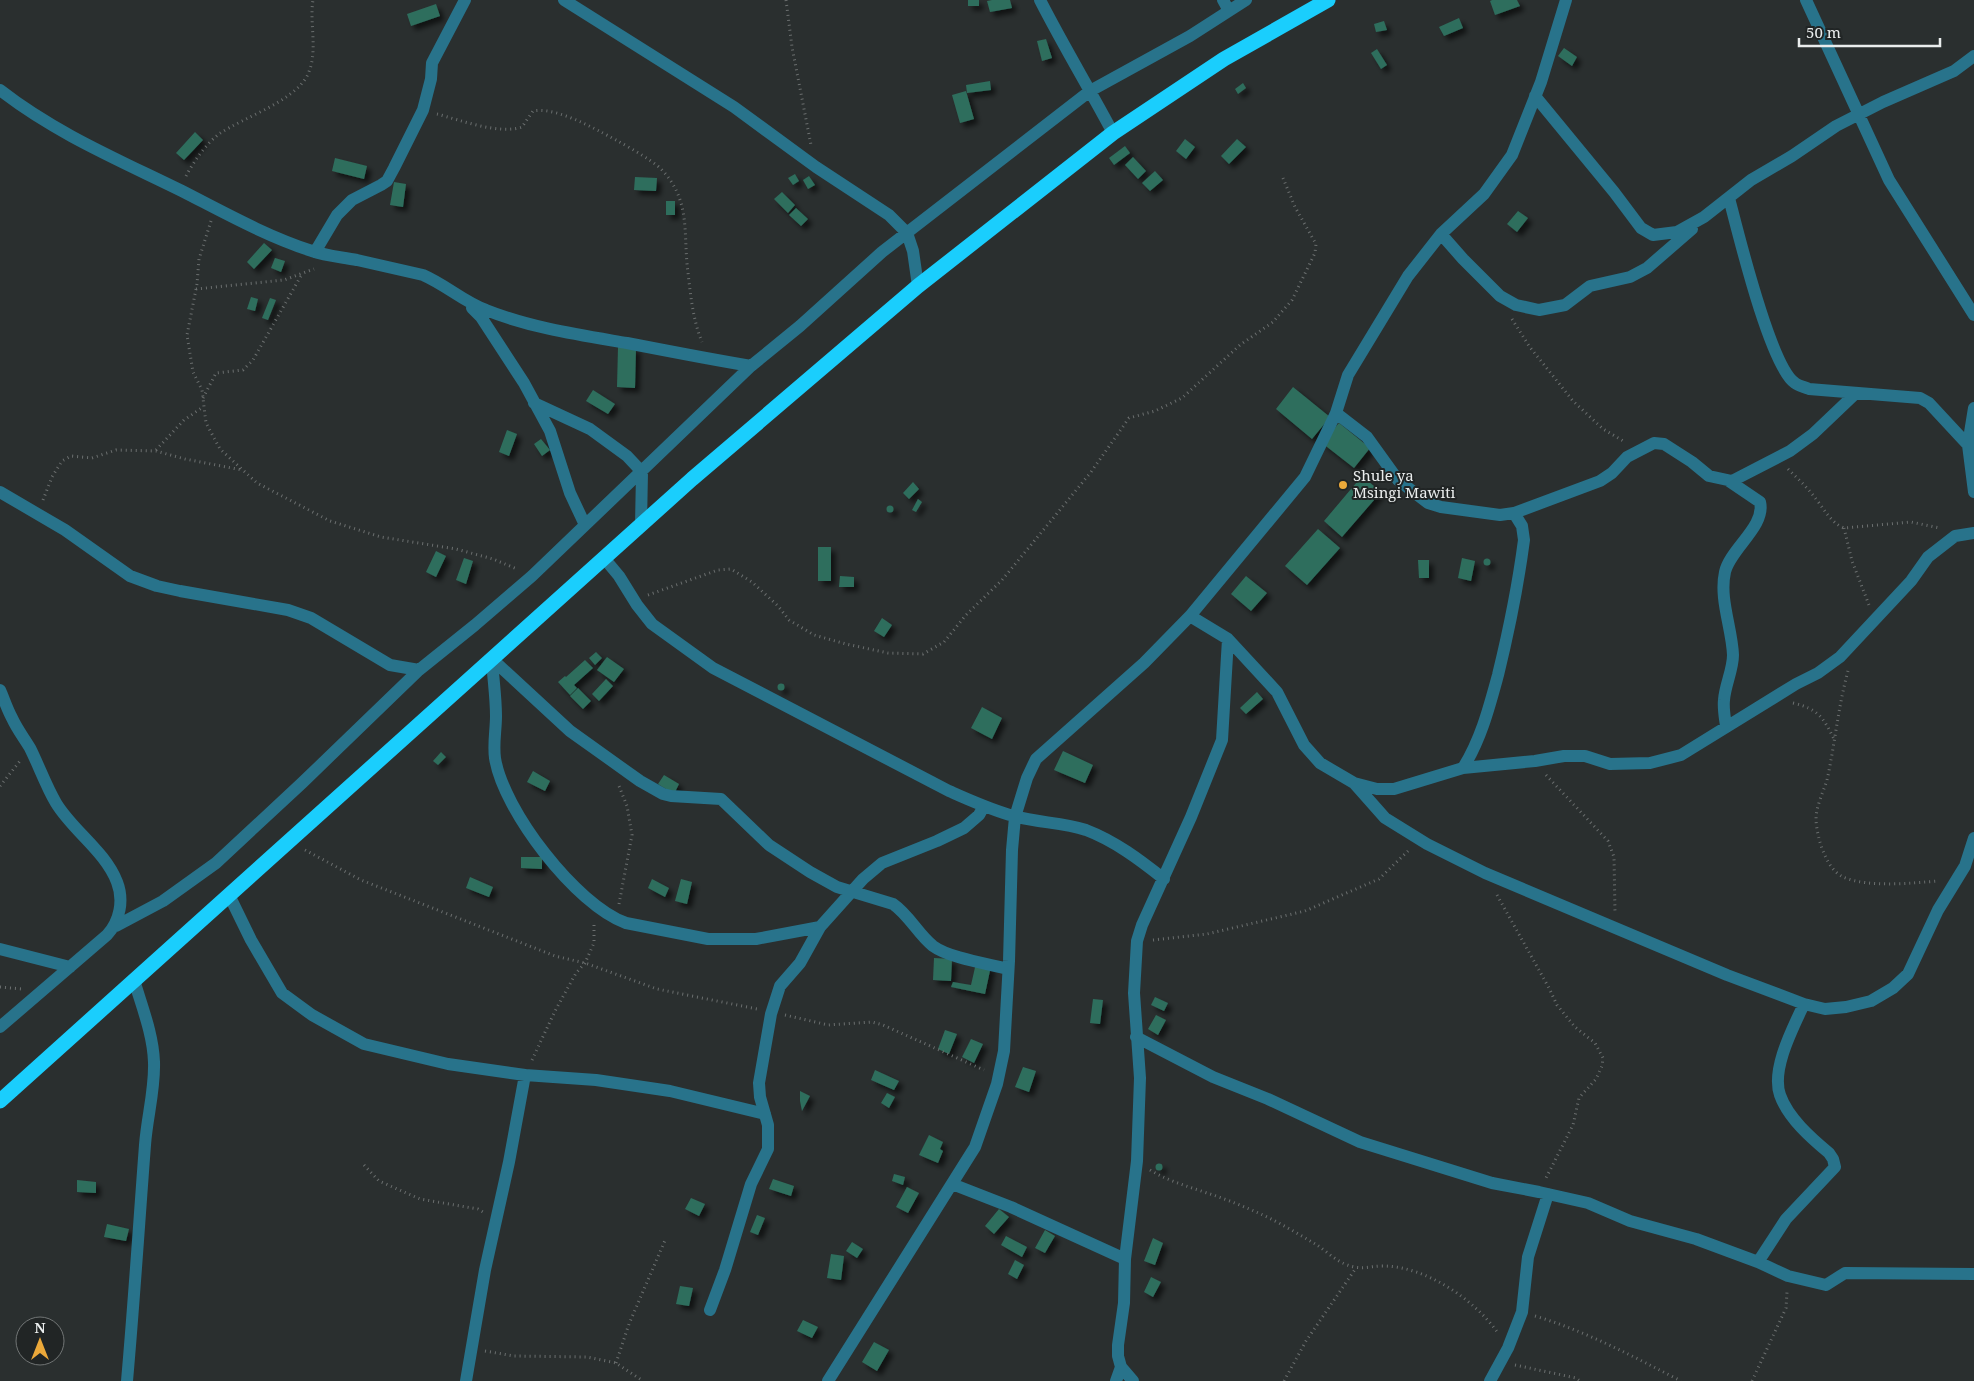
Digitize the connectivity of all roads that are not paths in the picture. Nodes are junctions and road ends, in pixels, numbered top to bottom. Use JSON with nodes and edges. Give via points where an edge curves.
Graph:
{"nodes":[{"id":1,"x":465,"y":0,"type":"edge"},
{"id":2,"x":564,"y":0,"type":"edge"},
{"id":3,"x":1040,"y":0,"type":"edge"},
{"id":4,"x":1246,"y":0,"type":"edge"},
{"id":5,"x":1328,"y":0,"type":"edge"},
{"id":6,"x":1566,"y":0,"type":"edge"},
{"id":7,"x":1806,"y":0,"type":"edge"},
{"id":8,"x":1226,"y":6,"type":"edge"},
{"id":9,"x":1974,"y":56,"type":"edge"},
{"id":10,"x":0,"y":90,"type":"edge"},
{"id":11,"x":1090,"y":90,"type":"junction"},
{"id":12,"x":1535,"y":96,"type":"junction"},
{"id":13,"x":1860,"y":114,"type":"junction"},
{"id":14,"x":1113,"y":133,"type":"junction"},
{"id":15,"x":1728,"y":198,"type":"junction"},
{"id":16,"x":1704,"y":217,"type":"junction"},
{"id":17,"x":907,"y":233,"type":"junction"},
{"id":18,"x":1441,"y":234,"type":"junction"},
{"id":19,"x":315,"y":252,"type":"junction"},
{"id":20,"x":918,"y":286,"type":"junction"},
{"id":21,"x":460,"y":297,"type":"junction"},
{"id":22,"x":1974,"y":315,"type":"edge"},
{"id":23,"x":751,"y":366,"type":"junction"},
{"id":24,"x":1855,"y":394,"type":"junction"},
{"id":25,"x":534,"y":403,"type":"junction"},
{"id":26,"x":1974,"y":408,"type":"edge"},
{"id":27,"x":1336,"y":413,"type":"junction"},
{"id":28,"x":1968,"y":445,"type":"junction"},
{"id":29,"x":642,"y":472,"type":"junction"},
{"id":30,"x":1728,"y":481,"type":"junction"},
{"id":31,"x":0,"y":492,"type":"edge"},
{"id":32,"x":1974,"y":492,"type":"edge"},
{"id":33,"x":1514,"y":512,"type":"junction"},
{"id":34,"x":585,"y":525,"type":"junction"},
{"id":35,"x":641,"y":525,"type":"junction"},
{"id":36,"x":1968,"y":534,"type":"edge"},
{"id":37,"x":604,"y":558,"type":"junction"},
{"id":38,"x":1190,"y":616,"type":"junction"},
{"id":39,"x":1228,"y":639,"type":"junction"},
{"id":40,"x":492,"y":659,"type":"junction"},
{"id":41,"x":419,"y":670,"type":"junction"},
{"id":42,"x":0,"y":690,"type":"edge"},
{"id":43,"x":1726,"y":726,"type":"junction"},
{"id":44,"x":1463,"y":768,"type":"junction"},
{"id":45,"x":1354,"y":783,"type":"junction"},
{"id":46,"x":984,"y":806,"type":"junction"},
{"id":47,"x":1015,"y":817,"type":"junction"},
{"id":48,"x":1974,"y":838,"type":"edge"},
{"id":49,"x":1164,"y":879,"type":"junction"},
{"id":50,"x":852,"y":892,"type":"junction"},
{"id":51,"x":229,"y":894,"type":"junction"},
{"id":52,"x":116,"y":926,"type":"junction"},
{"id":53,"x":820,"y":927,"type":"junction"},
{"id":54,"x":0,"y":949,"type":"edge"},
{"id":55,"x":70,"y":967,"type":"junction"},
{"id":56,"x":1008,"y":970,"type":"junction"},
{"id":57,"x":134,"y":980,"type":"junction"},
{"id":58,"x":1804,"y":1004,"type":"junction"},
{"id":59,"x":0,"y":1027,"type":"edge"},
{"id":60,"x":1136,"y":1037,"type":"junction"},
{"id":61,"x":525,"y":1075,"type":"junction"},
{"id":62,"x":0,"y":1101,"type":"edge"},
{"id":63,"x":765,"y":1114,"type":"junction"},
{"id":64,"x":952,"y":1184,"type":"junction"},
{"id":65,"x":1544,"y":1193,"type":"junction"},
{"id":66,"x":1125,"y":1259,"type":"junction"},
{"id":67,"x":1758,"y":1262,"type":"junction"},
{"id":68,"x":1974,"y":1274,"type":"edge"},
{"id":69,"x":710,"y":1310,"type":"dead end"},
{"id":70,"x":1122,"y":1367,"type":"junction"},
{"id":71,"x":127,"y":1381,"type":"edge"},
{"id":72,"x":466,"y":1381,"type":"edge"},
{"id":73,"x":828,"y":1381,"type":"edge"},
{"id":74,"x":1116,"y":1381,"type":"edge"},
{"id":75,"x":1133,"y":1381,"type":"edge"},
{"id":76,"x":1490,"y":1381,"type":"edge"}],
"edges":[{"from":1,"to":19,"type":"street","via":[[432,63],[423,110],[387,181],[352,200],[337,214]]},
{"from":2,"to":17,"type":"street","via":[[734,107],[889,216]]},
{"from":3,"to":11,"type":"street"},
{"from":4,"to":8,"type":"street"},
{"from":5,"to":14,"type":"highway","via":[[1224,59]]},
{"from":6,"to":12,"type":"street"},
{"from":7,"to":13,"type":"street"},
{"from":8,"to":11,"type":"street","via":[[1190,36]]},
{"from":9,"to":13,"type":"street","via":[[1954,71]]},
{"from":10,"to":19,"type":"street","via":[[56,128],[105,154],[246,226]]},
{"from":11,"to":14,"type":"street"},
{"from":11,"to":17,"type":"street"},
{"from":12,"to":16,"type":"street","via":[[1640,228],[1653,235],[1677,232]]},
{"from":12,"to":18,"type":"street","via":[[1512,155],[1484,194]]},
{"from":13,"to":15,"type":"street","via":[[1751,180]]},
{"from":13,"to":22,"type":"street","via":[[1889,180]]},
{"from":14,"to":20,"type":"highway"},
{"from":15,"to":16,"type":"street"},
{"from":15,"to":24,"type":"street","via":[[1750,278],[1784,370],[1794,383],[1809,389]]},
{"from":16,"to":18,"type":"street","via":[[1647,268],[1630,277],[1590,286],[1565,305],[1539,310],[1516,305],[1500,296]]},
{"from":17,"to":20,"type":"street"},
{"from":17,"to":23,"type":"street"},
{"from":18,"to":27,"type":"street","via":[[1408,276],[1348,375]]},
{"from":19,"to":21,"type":"street","via":[[423,275],[440,282]]},
{"from":20,"to":35,"type":"highway"},
{"from":21,"to":23,"type":"street","via":[[485,310],[567,332]]},
{"from":21,"to":25,"type":"street","via":[[481,317]]},
{"from":23,"to":29,"type":"street"},
{"from":24,"to":28,"type":"street","via":[[1920,398]]},
{"from":24,"to":30,"type":"street","via":[[1813,434],[1778,458],[1737,480]]},
{"from":25,"to":29,"type":"street","via":[[590,429],[627,456]]},
{"from":25,"to":34,"type":"street","via":[[550,431],[570,493]]},
{"from":26,"to":28,"type":"street"},
{"from":27,"to":33,"type":"street","via":[[1367,437],[1398,480],[1428,503],[1500,515]]},
{"from":27,"to":38,"type":"street","via":[[1305,477]]},
{"from":28,"to":32,"type":"street"},
{"from":29,"to":34,"type":"street"},
{"from":29,"to":35,"type":"street"},
{"from":30,"to":33,"type":"street","via":[[1710,476],[1664,444],[1650,444],[1627,457],[1600,481]]},
{"from":30,"to":43,"type":"street","via":[[1760,502],[1761,509],[1725,571],[1724,588],[1733,653],[1724,699]]},
{"from":31,"to":41,"type":"street","via":[[65,530],[130,576],[180,591],[288,610],[312,618],[390,665]]},
{"from":33,"to":44,"type":"street","via":[[1522,526],[1524,540],[1508,634],[1488,712],[1475,749]]},
{"from":34,"to":41,"type":"street","via":[[532,576]]},
{"from":35,"to":37,"type":"highway"},
{"from":36,"to":43,"type":"street","via":[[1955,536],[1928,556],[1910,581],[1840,657]]},
{"from":37,"to":40,"type":"highway"},
{"from":37,"to":46,"type":"street","via":[[652,624],[713,668]]},
{"from":38,"to":39,"type":"street"},
{"from":38,"to":47,"type":"street","via":[[1144,663],[1036,759]]},
{"from":39,"to":45,"type":"street","via":[[1278,692],[1304,745],[1320,763]]},
{"from":39,"to":49,"type":"street","via":[[1222,740]]},
{"from":40,"to":50,"type":"street","via":[[570,732],[640,781],[671,796],[720,799],[769,845],[810,872]]},
{"from":40,"to":51,"type":"highway"},
{"from":40,"to":53,"type":"street","via":[[495,758],[507,796],[529,833],[564,877],[593,902],[615,919],[708,939],[756,939]]},
{"from":41,"to":52,"type":"street","via":[[216,863],[163,901]]},
{"from":42,"to":52,"type":"street","via":[[56,803],[113,874],[120,897]]},
{"from":43,"to":44,"type":"street","via":[[1681,755],[1650,763],[1610,764],[1585,756],[1564,756],[1535,762]]},
{"from":44,"to":45,"type":"street","via":[[1394,789],[1377,789]]},
{"from":45,"to":58,"type":"street","via":[[1385,818],[1485,873]]},
{"from":46,"to":47,"type":"street"},
{"from":46,"to":50,"type":"street","via":[[964,828],[882,863]]},
{"from":47,"to":49,"type":"street","via":[[1087,830],[1136,856]]},
{"from":47,"to":56,"type":"street"},
{"from":48,"to":58,"type":"street","via":[[1965,866],[1938,910],[1908,974],[1871,1001],[1825,1009]]},
{"from":49,"to":60,"type":"street","via":[[1138,941],[1134,993]]},
{"from":50,"to":53,"type":"street"},
{"from":50,"to":56,"type":"street","via":[[901,909],[918,932],[935,947]]},
{"from":51,"to":57,"type":"highway"},
{"from":51,"to":61,"type":"street","via":[[282,993],[312,1015],[364,1044],[448,1064]]},
{"from":52,"to":55,"type":"street"},
{"from":53,"to":63,"type":"street","via":[[800,963],[780,986],[772,1011],[759,1083]]},
{"from":54,"to":55,"type":"street"},
{"from":55,"to":59,"type":"street"},
{"from":56,"to":64,"type":"street","via":[[1004,1051],[999,1076],[975,1147]]},
{"from":57,"to":62,"type":"highway"},
{"from":57,"to":71,"type":"street","via":[[151,1040],[154,1084],[146,1138]]},
{"from":58,"to":67,"type":"street","via":[[1779,1070],[1779,1094],[1792,1117],[1829,1154],[1835,1167],[1786,1219]]},
{"from":60,"to":65,"type":"street","via":[[1213,1077],[1268,1098],[1360,1142],[1492,1184]]},
{"from":60,"to":66,"type":"street","via":[[1140,1078],[1138,1161]]},
{"from":61,"to":63,"type":"street","via":[[596,1080],[670,1091]]},
{"from":61,"to":72,"type":"street"},
{"from":63,"to":69,"type":"street","via":[[768,1149],[751,1184]]},
{"from":64,"to":66,"type":"street"},
{"from":64,"to":73,"type":"street"},
{"from":65,"to":67,"type":"street","via":[[1588,1204],[1630,1221],[1696,1239]]},
{"from":65,"to":76,"type":"street","via":[[1528,1257],[1522,1312]]},
{"from":66,"to":70,"type":"street","via":[[1124,1303],[1118,1345]]},
{"from":67,"to":68,"type":"street","via":[[1788,1276],[1826,1285],[1845,1273]]},
{"from":70,"to":74,"type":"street"},
{"from":70,"to":75,"type":"street"}]}
